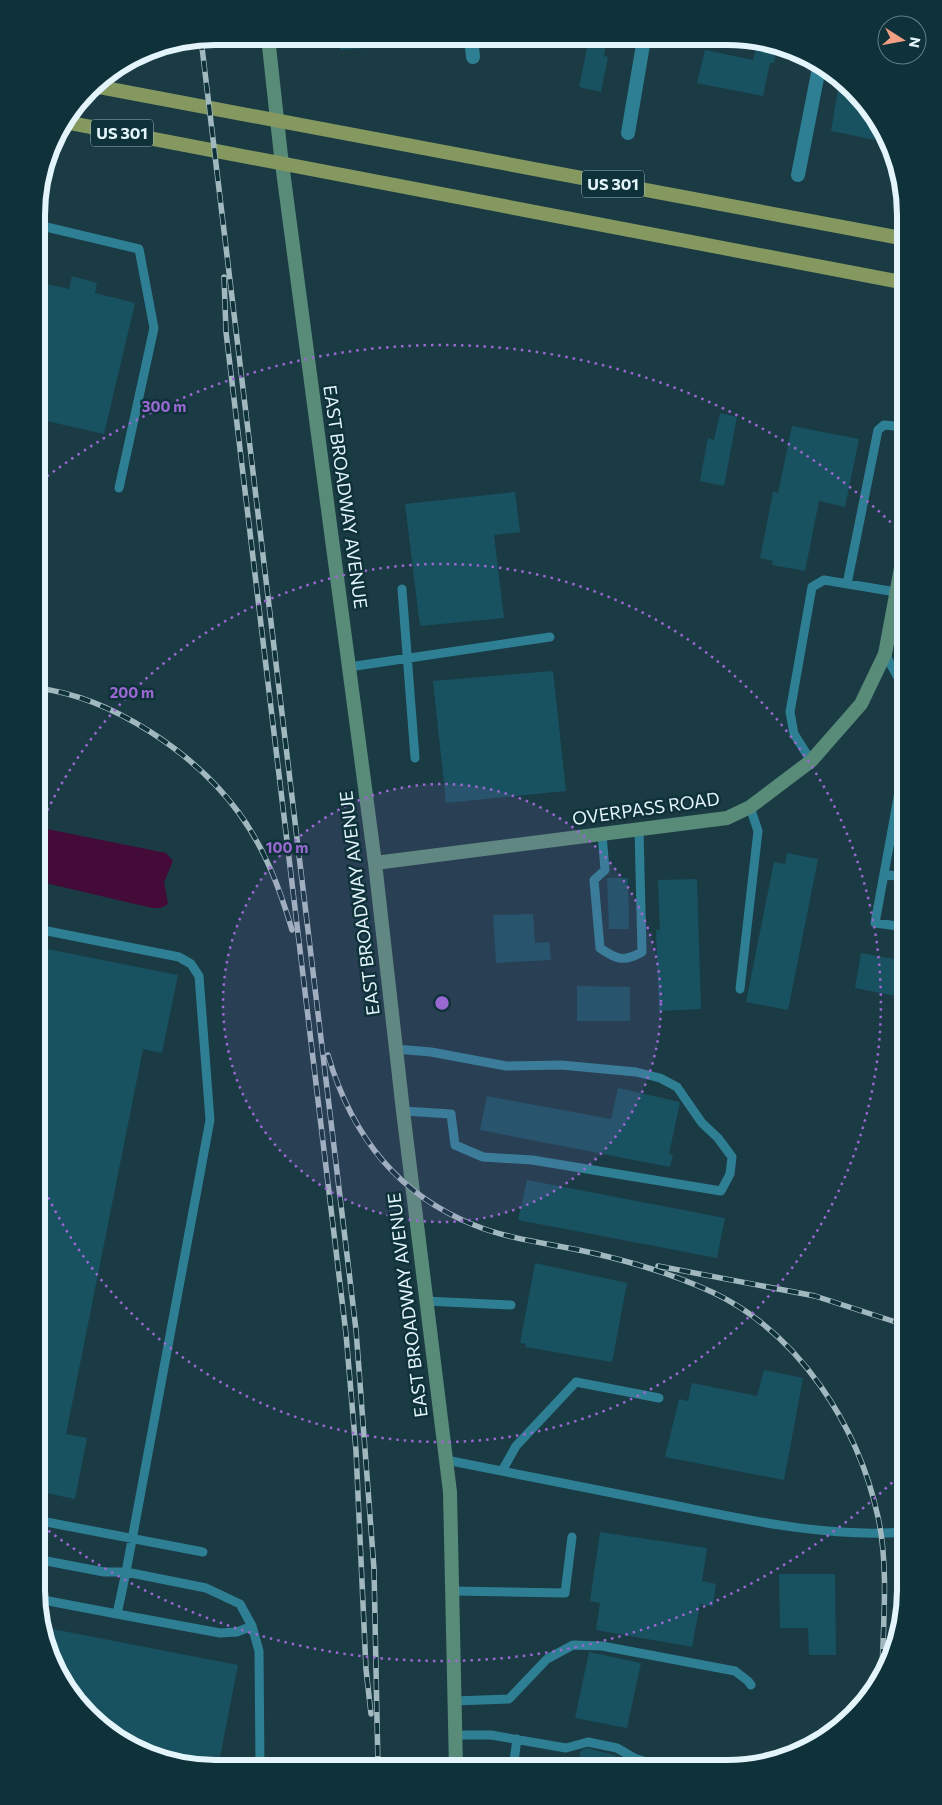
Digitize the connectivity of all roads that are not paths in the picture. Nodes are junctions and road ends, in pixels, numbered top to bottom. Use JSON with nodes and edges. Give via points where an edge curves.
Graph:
{"nodes":[{"id":1,"x":269,"y":45,"type":"edge"},
{"id":2,"x":472,"y":45,"type":"edge"},
{"id":3,"x":643,"y":45,"type":"edge"},
{"id":4,"x":474,"y":57,"type":"dead end"},
{"id":5,"x":818,"y":72,"type":"edge"},
{"id":6,"x":102,"y":88,"type":"edge"},
{"id":7,"x":73,"y":123,"type":"edge"},
{"id":8,"x":628,"y":133,"type":"dead end"},
{"id":9,"x":798,"y":175,"type":"dead end"},
{"id":10,"x":45,"y":228,"type":"edge"},
{"id":11,"x":897,"y":237,"type":"edge"},
{"id":12,"x":897,"y":282,"type":"edge"},
{"id":13,"x":897,"y":426,"type":"edge"},
{"id":14,"x":119,"y":488,"type":"dead end"},
{"id":15,"x":847,"y":584,"type":"junction"},
{"id":16,"x":897,"y":587,"type":"edge"},
{"id":17,"x":402,"y":589,"type":"dead end"},
{"id":18,"x":896,"y":592,"type":"junction"},
{"id":19,"x":550,"y":637,"type":"dead end"},
{"id":20,"x":885,"y":654,"type":"junction"},
{"id":21,"x":406,"y":658,"type":"junction"},
{"id":22,"x":349,"y":666,"type":"junction"},
{"id":23,"x":897,"y":676,"type":"edge"},
{"id":24,"x":415,"y":758,"type":"dead end"},
{"id":25,"x":810,"y":761,"type":"junction"},
{"id":26,"x":897,"y":803,"type":"edge"},
{"id":27,"x":750,"y":807,"type":"junction"},
{"id":28,"x":639,"y":829,"type":"junction"},
{"id":29,"x":602,"y":834,"type":"junction"},
{"id":30,"x":375,"y":863,"type":"junction"},
{"id":31,"x":884,"y":874,"type":"junction"},
{"id":32,"x":897,"y":876,"type":"edge"},
{"id":33,"x":897,"y":926,"type":"edge"},
{"id":34,"x":45,"y":931,"type":"edge"},
{"id":35,"x":740,"y":989,"type":"dead end"},
{"id":36,"x":396,"y":1049,"type":"junction"},
{"id":37,"x":402,"y":1111,"type":"junction"},
{"id":38,"x":426,"y":1301,"type":"junction"},
{"id":39,"x":511,"y":1305,"type":"dead end"},
{"id":40,"x":660,"y":1398,"type":"dead end"},
{"id":41,"x":446,"y":1460,"type":"junction"},
{"id":42,"x":502,"y":1471,"type":"junction"},
{"id":43,"x":45,"y":1522,"type":"edge"},
{"id":44,"x":897,"y":1532,"type":"edge"},
{"id":45,"x":572,"y":1537,"type":"dead end"},
{"id":46,"x":132,"y":1539,"type":"junction"},
{"id":47,"x":203,"y":1552,"type":"dead end"},
{"id":48,"x":45,"y":1561,"type":"edge"},
{"id":49,"x":126,"y":1572,"type":"junction"},
{"id":50,"x":452,"y":1591,"type":"junction"},
{"id":51,"x":45,"y":1600,"type":"edge"},
{"id":52,"x":118,"y":1614,"type":"junction"},
{"id":53,"x":252,"y":1626,"type":"junction"},
{"id":54,"x":751,"y":1686,"type":"dead end"},
{"id":55,"x":454,"y":1701,"type":"junction"},
{"id":56,"x":455,"y":1734,"type":"junction"},
{"id":57,"x":518,"y":1739,"type":"junction"},
{"id":58,"x":260,"y":1760,"type":"edge"},
{"id":59,"x":456,"y":1760,"type":"edge"},
{"id":60,"x":514,"y":1760,"type":"edge"},
{"id":61,"x":640,"y":1760,"type":"edge"}],
"edges":[{"from":1,"to":22,"type":"main road","name":"EAST BROADWAY AVENUE"},
{"from":2,"to":4,"type":"street"},
{"from":3,"to":8,"type":"street"},
{"from":5,"to":9,"type":"street"},
{"from":6,"to":11,"type":"main road","number":"US 301"},
{"from":7,"to":12,"type":"main road","number":"US 301"},
{"from":10,"to":14,"type":"lane","via":[[139,249],[154,328]]},
{"from":13,"to":15,"type":"lane","via":[[884,424],[878,430]]},
{"from":15,"to":18,"type":"lane"},
{"from":15,"to":25,"type":"lane","via":[[824,580],[812,587],[790,712],[794,734]]},
{"from":16,"to":18,"type":"main road","name":"OVERPASS ROAD"},
{"from":17,"to":21,"type":"lane"},
{"from":18,"to":20,"type":"main road","name":"OVERPASS ROAD"},
{"from":19,"to":21,"type":"lane"},
{"from":20,"to":23,"type":"lane"},
{"from":20,"to":25,"type":"main road","name":"OVERPASS ROAD","via":[[861,704]]},
{"from":21,"to":22,"type":"lane"},
{"from":21,"to":24,"type":"lane"},
{"from":22,"to":30,"type":"main road","name":"EAST BROADWAY AVENUE"},
{"from":25,"to":27,"type":"main road","name":"OVERPASS ROAD"},
{"from":26,"to":31,"type":"lane"},
{"from":27,"to":28,"type":"main road","name":"OVERPASS ROAD","via":[[728,818]]},
{"from":27,"to":35,"type":"lane","via":[[758,831]]},
{"from":28,"to":29,"type":"main road","name":"OVERPASS ROAD"},
{"from":28,"to":29,"type":"lane","via":[[642,952],[632,958],[614,958],[600,948],[594,880],[605,870]]},
{"from":29,"to":30,"type":"main road","name":"OVERPASS ROAD"},
{"from":30,"to":36,"type":"main road","name":"EAST BROADWAY AVENUE"},
{"from":31,"to":32,"type":"lane"},
{"from":31,"to":33,"type":"lane","via":[[875,922]]},
{"from":34,"to":46,"type":"lane","via":[[179,957],[191,964],[200,976],[210,1120]]},
{"from":36,"to":37,"type":"main road","name":"EAST BROADWAY AVENUE"},
{"from":36,"to":37,"type":"lane","via":[[506,1066],[561,1065],[636,1072],[660,1078],[676,1088],[718,1138],[732,1158],[730,1174],[721,1191],[532,1160],[483,1157],[455,1145],[451,1114]]},
{"from":37,"to":38,"type":"main road","name":"EAST BROADWAY AVENUE"},
{"from":38,"to":39,"type":"lane"},
{"from":38,"to":41,"type":"main road","name":"EAST BROADWAY AVENUE"},
{"from":40,"to":42,"type":"lane","via":[[576,1382],[516,1446]]},
{"from":41,"to":42,"type":"lane"},
{"from":41,"to":50,"type":"main road","name":"EAST BROADWAY AVENUE","via":[[450,1492]]},
{"from":42,"to":44,"type":"lane","via":[[785,1525],[844,1532]]},
{"from":43,"to":46,"type":"lane"},
{"from":45,"to":50,"type":"lane","via":[[565,1594]]},
{"from":46,"to":47,"type":"lane"},
{"from":46,"to":49,"type":"lane"},
{"from":48,"to":49,"type":"lane","via":[[104,1572]]},
{"from":49,"to":52,"type":"lane"},
{"from":49,"to":53,"type":"lane","via":[[206,1588],[240,1604]]},
{"from":50,"to":55,"type":"main road","name":"EAST BROADWAY AVENUE"},
{"from":51,"to":52,"type":"lane"},
{"from":52,"to":53,"type":"lane","via":[[220,1633],[238,1632]]},
{"from":53,"to":58,"type":"lane","via":[[259,1651]]},
{"from":54,"to":55,"type":"lane","via":[[735,1671],[602,1646],[573,1645],[547,1659],[509,1699]]},
{"from":55,"to":56,"type":"main road","name":"EAST BROADWAY AVENUE"},
{"from":56,"to":57,"type":"lane"},
{"from":56,"to":59,"type":"main road","name":"EAST BROADWAY AVENUE"},
{"from":57,"to":60,"type":"lane"},
{"from":57,"to":61,"type":"lane","via":[[566,1748],[588,1742],[617,1748]]}]}
